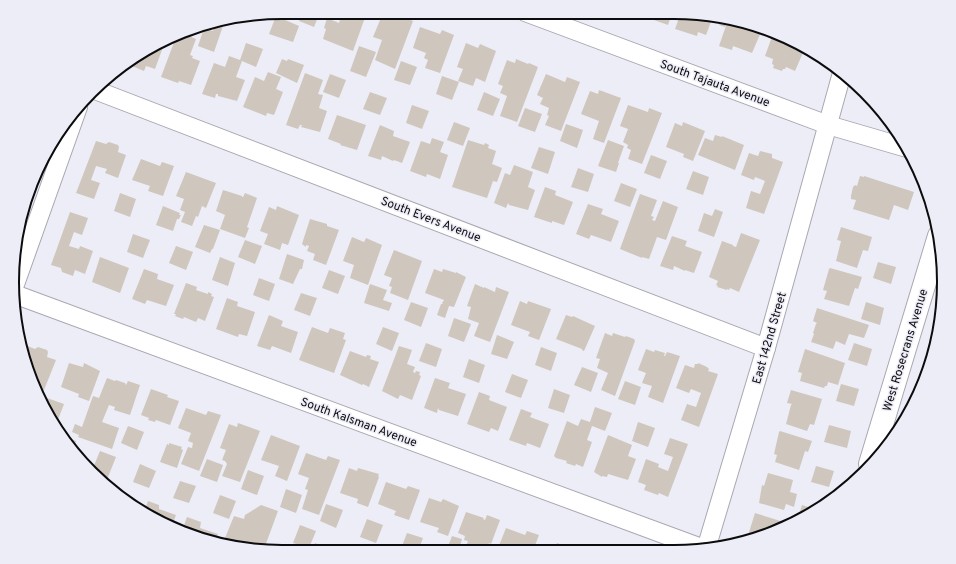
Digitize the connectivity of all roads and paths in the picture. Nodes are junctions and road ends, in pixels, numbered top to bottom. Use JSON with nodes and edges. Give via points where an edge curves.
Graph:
{"nodes":[{"id":1,"x":544,"y":19,"type":"edge"},
{"id":2,"x":840,"y":78,"type":"edge"},
{"id":3,"x":100,"y":92,"type":"edge"},
{"id":4,"x":72,"y":123,"type":"edge"},
{"id":5,"x":828,"y":125,"type":"junction"},
{"id":6,"x":899,"y":146,"type":"edge"},
{"id":7,"x":935,"y":252,"type":"edge"},
{"id":8,"x":20,"y":271,"type":"edge"},
{"id":9,"x":20,"y":296,"type":"edge"},
{"id":10,"x":766,"y":348,"type":"junction"},
{"id":11,"x":873,"y":454,"type":"edge"},
{"id":12,"x":707,"y":543,"type":"edge"},
{"id":13,"x":691,"y":544,"type":"edge"}],
"edges":[{"from":1,"to":5,"type":"street","name":"South Tajauta Avenue"},
{"from":2,"to":5,"type":"street","name":"East 142nd Street"},
{"from":3,"to":10,"type":"street","name":"South Evers Avenue"},
{"from":4,"to":8,"type":"street"},
{"from":5,"to":6,"type":"street","name":"South Tajauta Avenue"},
{"from":5,"to":10,"type":"street","name":"East 142nd Street"},
{"from":7,"to":11,"type":"main road","name":"West Rosecrans Avenue"},
{"from":9,"to":13,"type":"street","name":"South Kalsman Avenue"},
{"from":10,"to":12,"type":"street","name":"East 142nd Street"}]}
